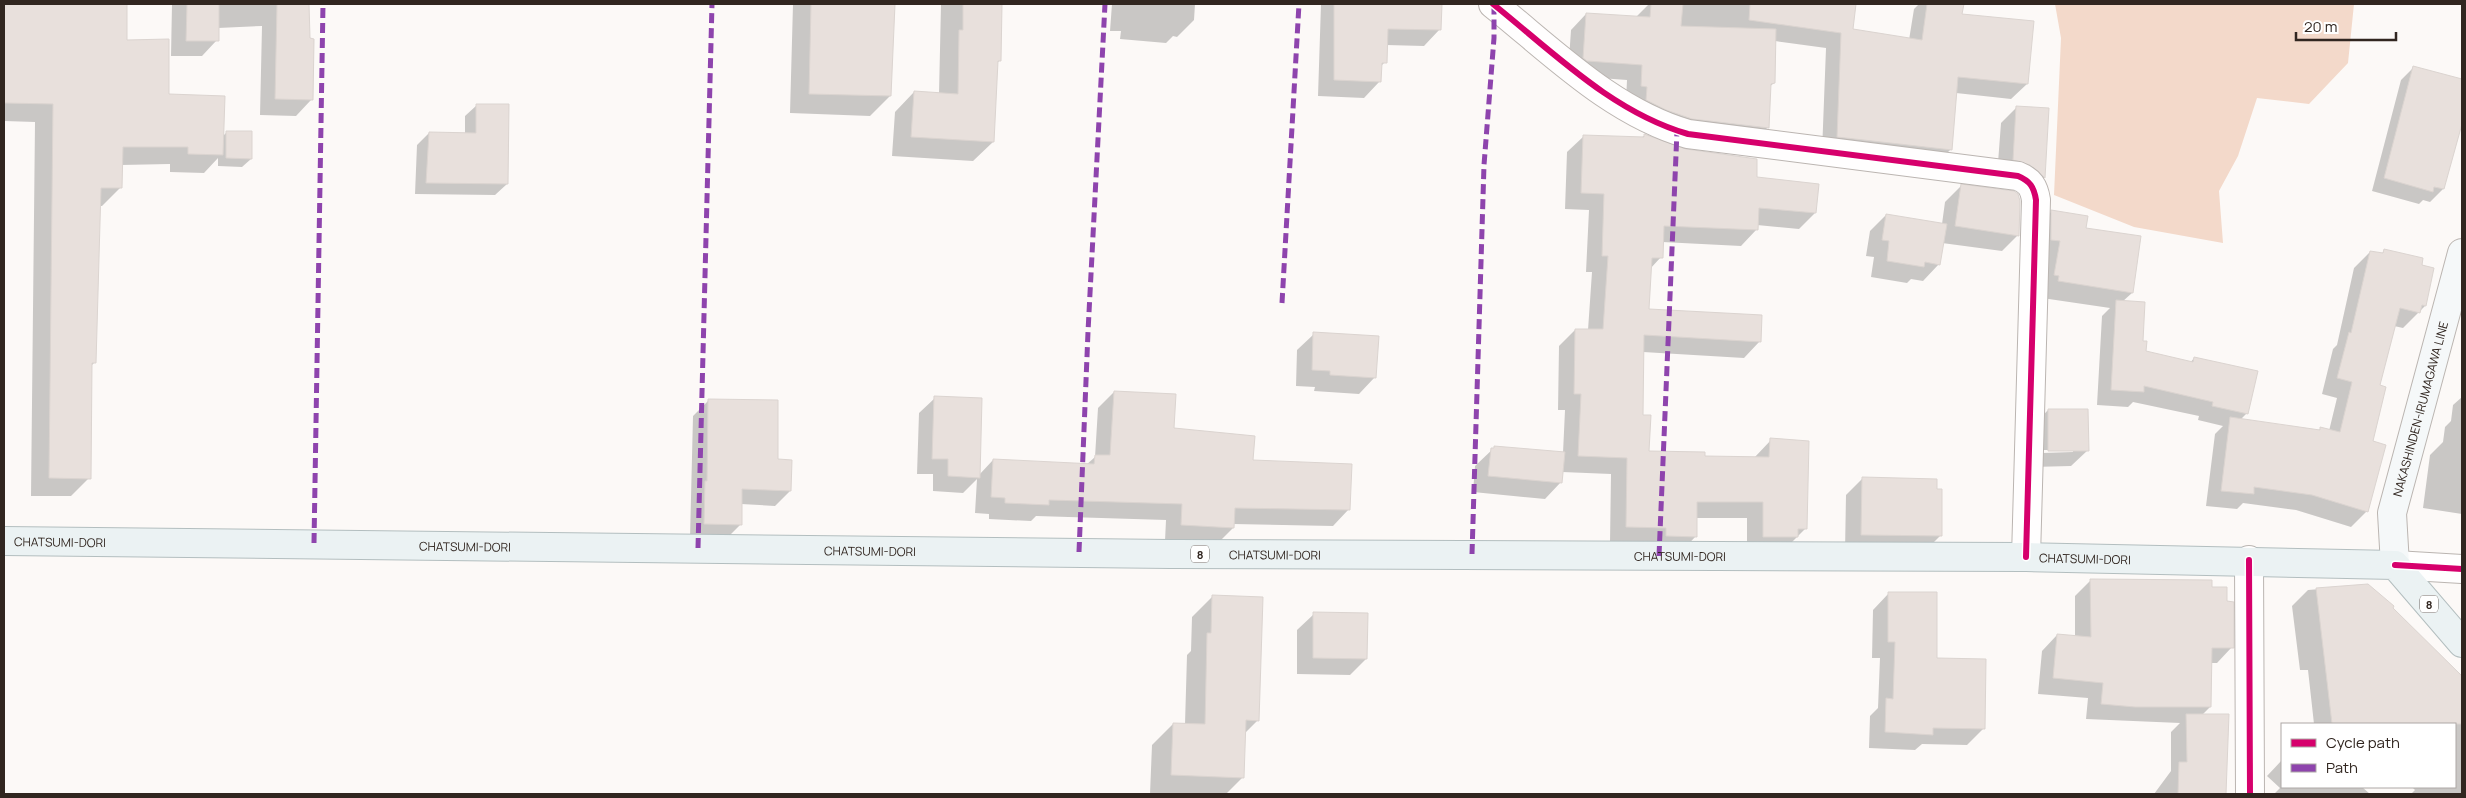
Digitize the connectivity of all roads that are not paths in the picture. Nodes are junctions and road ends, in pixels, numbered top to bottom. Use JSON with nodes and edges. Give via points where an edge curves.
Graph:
{"nodes":[{"id":1,"x":1493,"y":4,"type":"edge"},
{"id":2,"x":2462,"y":253,"type":"edge"},
{"id":3,"x":4,"y":540,"type":"edge"},
{"id":4,"x":2026,"y":557,"type":"junction"},
{"id":5,"x":2249,"y":560,"type":"junction"},
{"id":6,"x":2395,"y":565,"type":"junction"},
{"id":7,"x":2462,"y":569,"type":"edge"},
{"id":8,"x":2462,"y":643,"type":"edge"},
{"id":9,"x":2250,"y":794,"type":"edge"}],
"edges":[{"from":1,"to":4,"type":"street","via":[[1580,75],[1658,125],[1677,131],[2018,176],[2030,183],[2036,200]]},
{"from":2,"to":6,"type":"main road","name":"NAKASHINDEN-IRUMAGAWA LINE","via":[[2392,513]]},
{"from":3,"to":4,"type":"main road","name":"CHATSUMI-DORI","number":"8","via":[[1170,554]]},
{"from":4,"to":5,"type":"main road","name":"CHATSUMI-DORI","number":"8"},
{"from":5,"to":6,"type":"main road","name":"CHATSUMI-DORI","number":"8"},
{"from":5,"to":9,"type":"street"},
{"from":6,"to":7,"type":"street"},
{"from":6,"to":8,"type":"main road","number":"8"}]}
